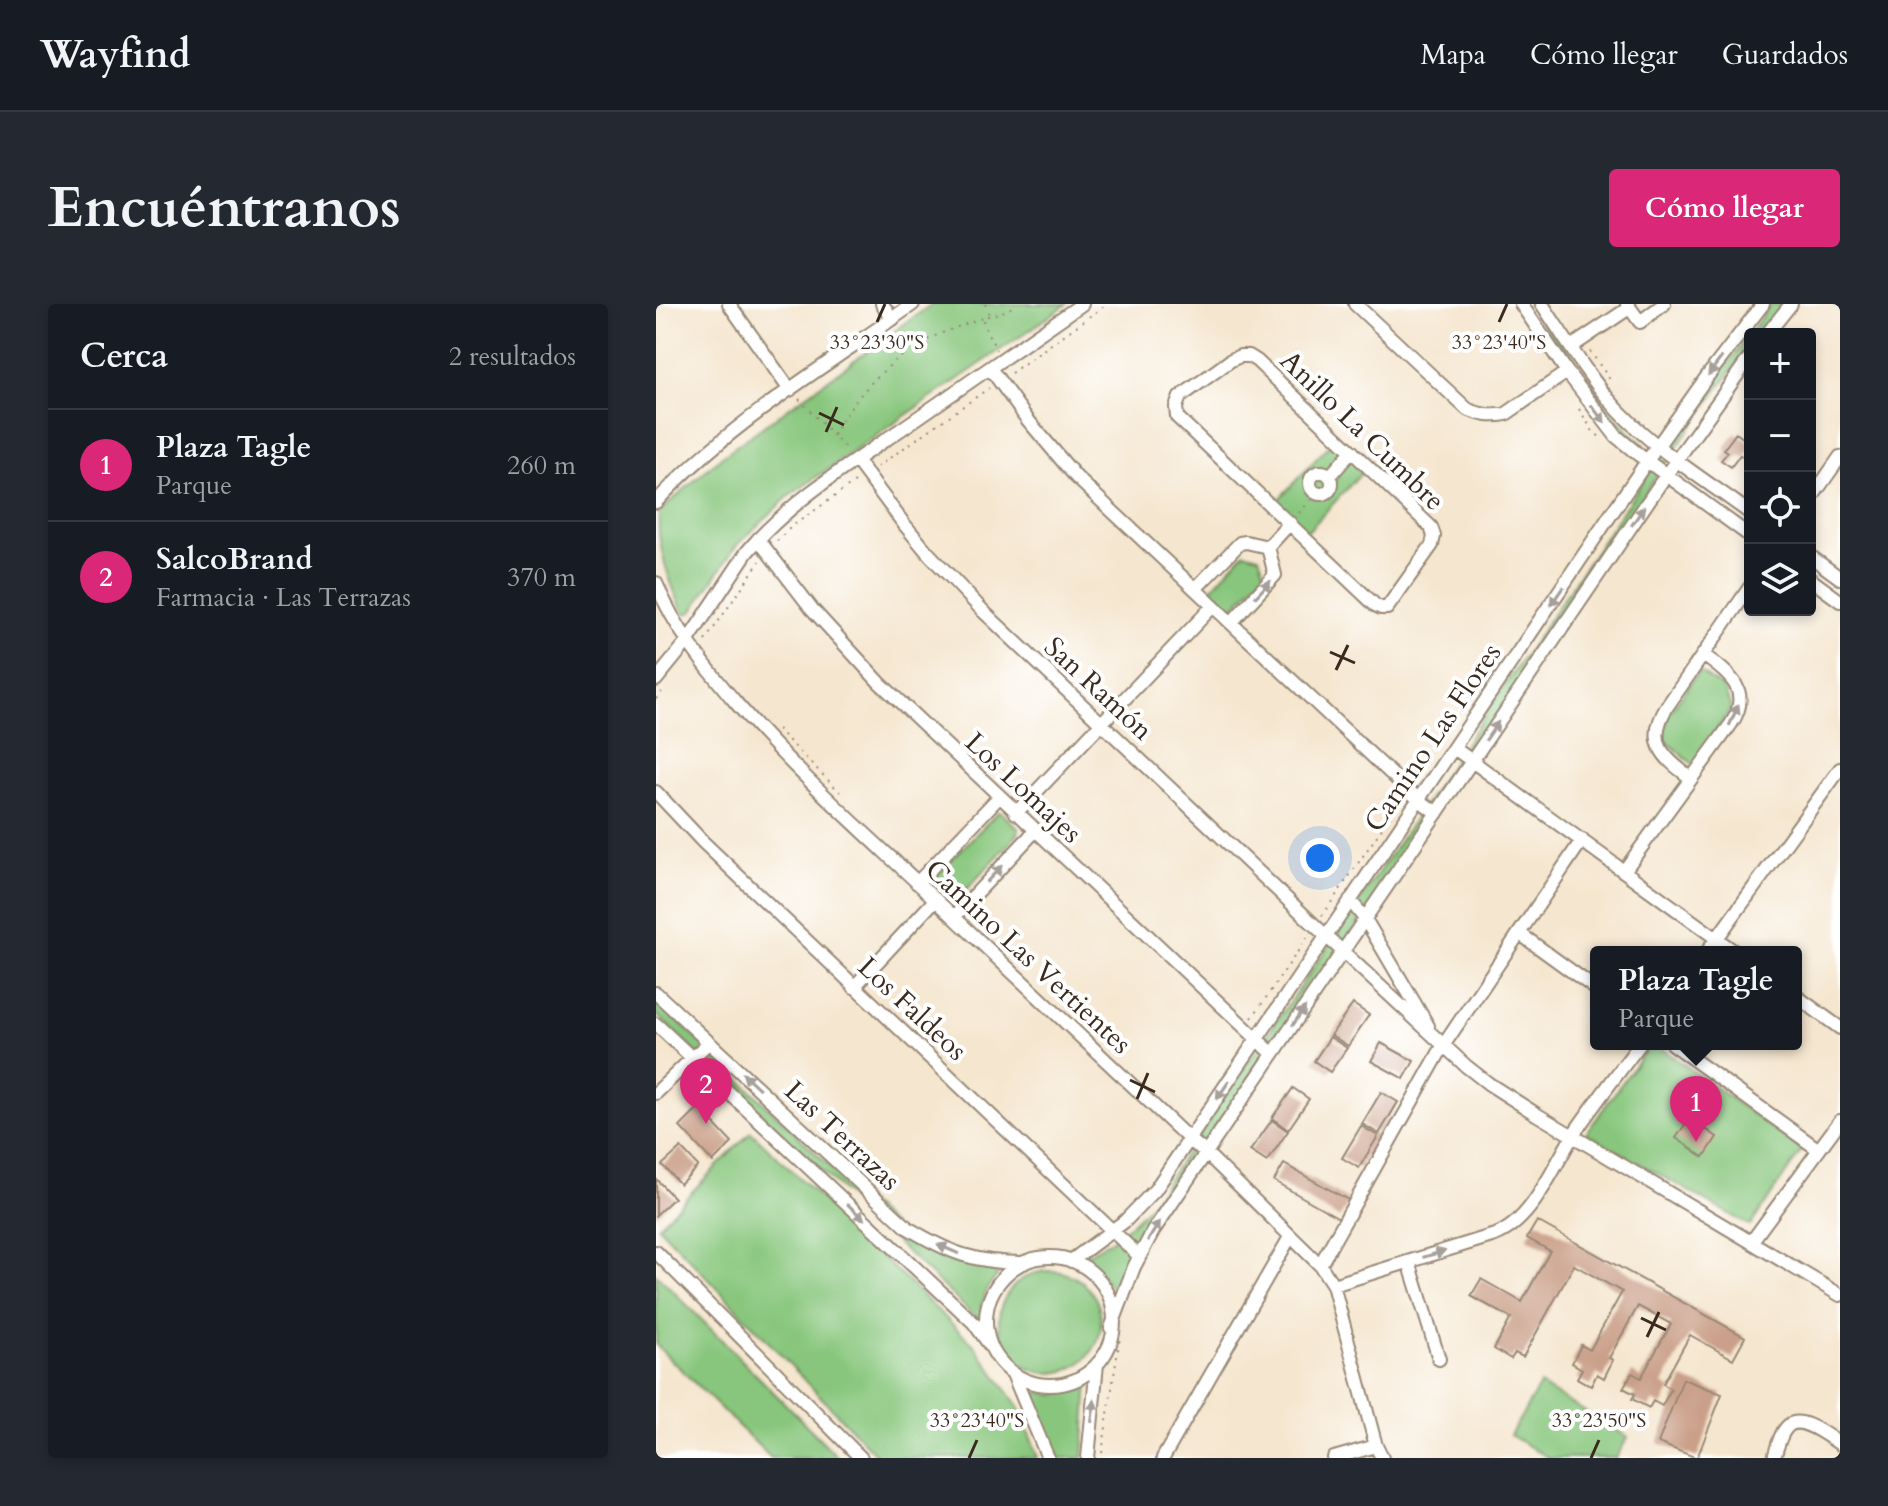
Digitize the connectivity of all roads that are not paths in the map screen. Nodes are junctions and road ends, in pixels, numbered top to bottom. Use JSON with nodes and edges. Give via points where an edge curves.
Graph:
{"nodes":[{"id":1,"x":729,"y":304,"type":"edge"},
{"id":2,"x":882,"y":304,"type":"edge"},
{"id":3,"x":913,"y":304,"type":"edge"},
{"id":4,"x":1082,"y":304,"type":"edge"},
{"id":5,"x":1355,"y":304,"type":"edge"},
{"id":6,"x":1521,"y":304,"type":"edge"},
{"id":7,"x":1542,"y":304,"type":"edge"},
{"id":8,"x":1664,"y":304,"type":"edge"},
{"id":9,"x":1763,"y":304,"type":"edge"},
{"id":10,"x":1791,"y":304,"type":"edge"},
{"id":11,"x":1628,"y":306,"type":"edge"},
{"id":12,"x":893,"y":319,"type":"junction"},
{"id":13,"x":1772,"y":328,"type":"edge"},
{"id":14,"x":1577,"y":344,"type":"junction"},
{"id":15,"x":995,"y":365,"type":"junction"},
{"id":16,"x":1744,"y":365,"type":"edge"},
{"id":17,"x":1567,"y":372,"type":"junction"},
{"id":18,"x":790,"y":390,"type":"junction"},
{"id":19,"x":1658,"y":446,"type":"junction"},
{"id":20,"x":1352,"y":451,"type":"junction"},
{"id":21,"x":1840,"y":457,"type":"edge"},
{"id":22,"x":1676,"y":459,"type":"junction"},
{"id":23,"x":856,"y":460,"type":"junction"},
{"id":24,"x":1647,"y":461,"type":"junction"},
{"id":25,"x":1666,"y":475,"type":"junction"},
{"id":26,"x":1816,"y":491,"type":"edge"},
{"id":27,"x":1317,"y":493,"type":"road end"},
{"id":28,"x":656,"y":502,"type":"edge"},
{"id":29,"x":1744,"y":509,"type":"edge"},
{"id":30,"x":1290,"y":523,"type":"junction"},
{"id":31,"x":1744,"y":532,"type":"edge"},
{"id":32,"x":758,"y":539,"type":"junction"},
{"id":33,"x":1268,"y":547,"type":"junction"},
{"id":34,"x":1816,"y":560,"type":"edge"},
{"id":35,"x":1840,"y":578,"type":"edge"},
{"id":36,"x":656,"y":583,"type":"edge"},
{"id":37,"x":1816,"y":583,"type":"edge"},
{"id":38,"x":1195,"y":589,"type":"junction"},
{"id":39,"x":1744,"y":596,"type":"edge"},
{"id":40,"x":1840,"y":601,"type":"edge"},
{"id":41,"x":1213,"y":606,"type":"junction"},
{"id":42,"x":1231,"y":623,"type":"junction"},
{"id":43,"x":687,"y":642,"type":"junction"},
{"id":44,"x":1703,"y":655,"type":"junction"},
{"id":45,"x":656,"y":680,"type":"edge"},
{"id":46,"x":1102,"y":723,"type":"junction"},
{"id":47,"x":1454,"y":748,"type":"junction"},
{"id":48,"x":1472,"y":761,"type":"junction"},
{"id":49,"x":1840,"y":769,"type":"edge"},
{"id":50,"x":1691,"y":778,"type":"junction"},
{"id":51,"x":656,"y":792,"type":"edge"},
{"id":52,"x":999,"y":797,"type":"junction"},
{"id":53,"x":1419,"y":800,"type":"junction"},
{"id":54,"x":1016,"y":813,"type":"junction"},
{"id":55,"x":1437,"y":813,"type":"junction"},
{"id":56,"x":1035,"y":831,"type":"junction"},
{"id":57,"x":1582,"y":840,"type":"junction"},
{"id":58,"x":1624,"y":871,"type":"junction"},
{"id":59,"x":917,"y":883,"type":"junction"},
{"id":60,"x":935,"y":900,"type":"junction"},
{"id":61,"x":1350,"y":900,"type":"junction"},
{"id":62,"x":954,"y":917,"type":"junction"},
{"id":63,"x":1365,"y":919,"type":"junction"},
{"id":64,"x":1519,"y":933,"type":"junction"},
{"id":65,"x":1326,"y":936,"type":"junction"},
{"id":66,"x":1717,"y":938,"type":"junction"},
{"id":67,"x":1711,"y":946,"type":"edge"},
{"id":68,"x":1727,"y":946,"type":"edge"},
{"id":69,"x":1343,"y":952,"type":"junction"},
{"id":70,"x":1590,"y":985,"type":"edge"},
{"id":71,"x":854,"y":987,"type":"junction"},
{"id":72,"x":656,"y":993,"type":"edge"},
{"id":73,"x":1802,"y":1000,"type":"edge"},
{"id":74,"x":656,"y":1024,"type":"edge"},
{"id":75,"x":1840,"y":1028,"type":"edge"},
{"id":76,"x":1257,"y":1040,"type":"junction"},
{"id":77,"x":709,"y":1042,"type":"junction"},
{"id":78,"x":1440,"y":1042,"type":"junction"},
{"id":79,"x":1636,"y":1050,"type":"edge"},
{"id":80,"x":1680,"y":1050,"type":"edge"},
{"id":81,"x":1273,"y":1054,"type":"junction"},
{"id":82,"x":692,"y":1058,"type":"junction"},
{"id":83,"x":656,"y":1093,"type":"edge"},
{"id":84,"x":1840,"y":1121,"type":"edge"},
{"id":85,"x":1573,"y":1135,"type":"junction"},
{"id":86,"x":1189,"y":1139,"type":"junction"},
{"id":87,"x":1819,"y":1150,"type":"junction"},
{"id":88,"x":1206,"y":1153,"type":"junction"},
{"id":89,"x":845,"y":1170,"type":"junction"},
{"id":90,"x":829,"y":1187,"type":"junction"},
{"id":91,"x":1113,"y":1231,"type":"junction"},
{"id":92,"x":1290,"y":1237,"type":"junction"},
{"id":93,"x":1752,"y":1241,"type":"junction"},
{"id":94,"x":656,"y":1252,"type":"edge"},
{"id":95,"x":1139,"y":1256,"type":"junction"},
{"id":96,"x":1071,"y":1261,"type":"junction"},
{"id":97,"x":1409,"y":1262,"type":"junction"},
{"id":98,"x":1024,"y":1263,"type":"junction"},
{"id":99,"x":1320,"y":1265,"type":"junction"},
{"id":100,"x":1333,"y":1285,"type":"junction"},
{"id":101,"x":1840,"y":1295,"type":"edge"},
{"id":102,"x":1111,"y":1328,"type":"junction"},
{"id":103,"x":992,"y":1348,"type":"junction"},
{"id":104,"x":1439,"y":1359,"type":"dead end"},
{"id":105,"x":1097,"y":1364,"type":"junction"},
{"id":106,"x":1013,"y":1374,"type":"junction"},
{"id":107,"x":1840,"y":1444,"type":"edge"},
{"id":108,"x":1376,"y":1446,"type":"junction"},
{"id":109,"x":861,"y":1458,"type":"edge"},
{"id":110,"x":1048,"y":1458,"type":"edge"},
{"id":111,"x":1088,"y":1458,"type":"edge"},
{"id":112,"x":1163,"y":1458,"type":"edge"},
{"id":113,"x":1334,"y":1458,"type":"edge"},
{"id":114,"x":1382,"y":1458,"type":"edge"},
{"id":115,"x":1774,"y":1458,"type":"edge"}],
"edges":[{"from":1,"to":18,"type":"street"},
{"from":2,"to":12,"type":"street"},
{"from":3,"to":12,"type":"street"},
{"from":4,"to":15,"type":"street"},
{"from":5,"to":17,"type":"street","via":[[1467,409],[1481,415],[1506,414]]},
{"from":6,"to":17,"type":"street"},
{"from":7,"to":14,"type":"street"},
{"from":8,"to":11,"type":"street","via":[[1640,322]]},
{"from":9,"to":19,"type":"street","name":"Camino Las Flores","one_way":true},
{"from":10,"to":13,"type":"street"},
{"from":11,"to":14,"type":"street"},
{"from":12,"to":18,"type":"street"},
{"from":14,"to":19,"type":"street","via":[[1606,397]]},
{"from":15,"to":23,"type":"street"},
{"from":15,"to":38,"type":"street","via":[[999,381],[1076,477]]},
{"from":16,"to":22,"type":"street","name":"Camino Las Flores"},
{"from":17,"to":24,"type":"street","one_way":true,"via":[[1608,427]]},
{"from":18,"to":28,"type":"street","via":[[713,446]]},
{"from":19,"to":22,"type":"street"},
{"from":19,"to":24,"type":"street","name":"Camino Las Flores"},
{"from":20,"to":27,"type":"street","via":[[1330,476],[1329,490]]},
{"from":20,"to":30,"type":"street","name":"Anillo La Cumbre","via":[[1433,531],[1430,550],[1390,606],[1378,607]]},
{"from":20,"to":30,"type":"street","name":"Anillo La Cumbre","via":[[1249,356],[1235,357],[1180,397],[1180,422]]},
{"from":21,"to":26,"type":"street"},
{"from":22,"to":25,"type":"street","name":"Camino Las Flores"},
{"from":22,"to":29,"type":"street"},
{"from":23,"to":32,"type":"street"},
{"from":23,"to":46,"type":"street","name":"San Ramón","via":[[953,580]]},
{"from":24,"to":25,"type":"street"},
{"from":24,"to":47,"type":"street","name":"Camino Las Flores","one_way":true},
{"from":25,"to":31,"type":"street"},
{"from":48,"to":25,"type":"street","name":"Camino Las Flores","one_way":true},
{"from":30,"to":33,"type":"street"},
{"from":32,"to":43,"type":"street"},
{"from":32,"to":52,"type":"street","name":"Los Lomajes","via":[[856,659]]},
{"from":33,"to":38,"type":"street","via":[[1240,543]]},
{"from":42,"to":33,"type":"street","one_way":true,"via":[[1275,575]]},
{"from":34,"to":35,"type":"street"},
{"from":36,"to":43,"type":"street","name":"Camino Las Vertientes"},
{"from":37,"to":40,"type":"street"},
{"from":38,"to":41,"type":"street"},
{"from":39,"to":44,"type":"street"},
{"from":41,"to":42,"type":"street"},
{"from":41,"to":46,"type":"street"},
{"from":42,"to":53,"type":"street"},
{"from":43,"to":45,"type":"street"},
{"from":43,"to":59,"type":"street","name":"Camino Las Vertientes","via":[[782,754]]},
{"from":44,"to":50,"type":"street","via":[[1663,712],[1658,728],[1664,756]]},
{"from":50,"to":44,"type":"street","one_way":true,"via":[[1735,719],[1739,705],[1730,676]]},
{"from":46,"to":54,"type":"street"},
{"from":46,"to":65,"type":"street","name":"San Ramón"},
{"from":47,"to":48,"type":"street"},
{"from":47,"to":53,"type":"street","name":"Camino Las Flores"},
{"from":48,"to":55,"type":"street","name":"Camino Las Flores"},
{"from":48,"to":57,"type":"street"},
{"from":49,"to":66,"type":"street"},
{"from":50,"to":58,"type":"street"},
{"from":51,"to":71,"type":"street","name":"Los Faldeos"},
{"from":52,"to":54,"type":"street","name":"Los Lomajes"},
{"from":52,"to":59,"type":"street"},
{"from":53,"to":55,"type":"street"},
{"from":53,"to":61,"type":"street","name":"Camino Las Flores"},
{"from":54,"to":56,"type":"street","name":"Los Lomajes"},
{"from":55,"to":63,"type":"street","name":"Camino Las Flores"},
{"from":62,"to":56,"type":"street","one_way":true},
{"from":56,"to":76,"type":"street","name":"Los Lomajes"},
{"from":57,"to":58,"type":"street"},
{"from":57,"to":64,"type":"street"},
{"from":58,"to":66,"type":"street"},
{"from":59,"to":60,"type":"street","name":"Camino Las Vertientes"},
{"from":60,"to":62,"type":"street","name":"Camino Las Vertientes"},
{"from":60,"to":71,"type":"street"},
{"from":61,"to":63,"type":"street"},
{"from":61,"to":65,"type":"street","name":"Camino Las Flores"},
{"from":62,"to":86,"type":"street","name":"Camino Las Vertientes"},
{"from":63,"to":69,"type":"street","name":"Camino Las Flores"},
{"from":63,"to":78,"type":"street"},
{"from":64,"to":70,"type":"street"},
{"from":64,"to":78,"type":"street"},
{"from":65,"to":69,"type":"street","name":"San Ramón"},
{"from":65,"to":76,"type":"street","name":"Camino Las Flores"},
{"from":66,"to":67,"type":"street"},
{"from":66,"to":68,"type":"street"},
{"from":69,"to":78,"type":"street","name":"San Ramón"},
{"from":81,"to":69,"type":"street","name":"Camino Las Flores","one_way":true},
{"from":71,"to":91,"type":"street","name":"Los Faldeos"},
{"from":72,"to":77,"type":"street","name":"Las Terrazas"},
{"from":73,"to":75,"type":"street"},
{"from":74,"to":82,"type":"street","name":"Las Terrazas"},
{"from":76,"to":81,"type":"street","name":"Los Lomajes"},
{"from":76,"to":86,"type":"street","name":"Camino Las Flores","one_way":true},
{"from":77,"to":82,"type":"street"},
{"from":89,"to":77,"type":"street","name":"Las Terrazas","one_way":true},
{"from":78,"to":85,"type":"street","name":"San Ramón","via":[[1489,1084]]},
{"from":78,"to":99,"type":"street"},
{"from":79,"to":85,"type":"street"},
{"from":80,"to":87,"type":"street"},
{"from":81,"to":88,"type":"street","name":"Camino Las Flores"},
{"from":82,"to":83,"type":"street"},
{"from":82,"to":90,"type":"street","name":"Las Terrazas"},
{"from":84,"to":87,"type":"street"},
{"from":85,"to":93,"type":"street","name":"San Ramón"},
{"from":97,"to":85,"type":"street","one_way":true,"via":[[1515,1225]]},
{"from":86,"to":88,"type":"street","name":"Camino Las Vertientes"},
{"from":86,"to":91,"type":"street","name":"Camino Las Flores","via":[[1146,1200]]},
{"from":87,"to":93,"type":"street"},
{"from":88,"to":92,"type":"street","name":"Camino Las Vertientes"},
{"from":95,"to":88,"type":"street","name":"Camino Las Flores","one_way":true},
{"from":89,"to":90,"type":"street"},
{"from":98,"to":89,"type":"street","name":"Las Terrazas","one_way":true,"via":[[979,1260],[928,1240]]},
{"from":90,"to":103,"type":"street","name":"Las Terrazas","one_way":true,"via":[[974,1323]]},
{"from":91,"to":95,"type":"street","name":"Los Faldeos"},
{"from":91,"to":96,"type":"street","name":"Camino Las Flores"},
{"from":92,"to":99,"type":"street","name":"Camino Las Vertientes"},
{"from":92,"to":112,"type":"street"},
{"from":93,"to":101,"type":"street","name":"San Ramón"},
{"from":94,"to":109,"type":"street"},
{"from":95,"to":102,"type":"street","name":"Camino Las Flores"},
{"from":96,"to":98,"type":"street","via":[[1043,1257]]},
{"from":96,"to":102,"type":"street","via":[[1092,1273],[1107,1292]]},
{"from":97,"to":100,"type":"street"},
{"from":97,"to":104,"type":"street"},
{"from":98,"to":103,"type":"street","via":[[1005,1275],[990,1300],[986,1319]]},
{"from":99,"to":100,"type":"street","name":"Camino Las Vertientes"},
{"from":100,"to":108,"type":"street","name":"Camino Las Vertientes"},
{"from":102,"to":105,"type":"street"},
{"from":103,"to":106,"type":"street"},
{"from":105,"to":106,"type":"street","via":[[1077,1380],[1053,1386]]},
{"from":111,"to":105,"type":"street","one_way":true},
{"from":106,"to":110,"type":"street"},
{"from":107,"to":115,"type":"street","via":[[1795,1422],[1787,1426]]},
{"from":108,"to":113,"type":"street"},
{"from":108,"to":114,"type":"street","name":"Camino Las Vertientes"}]}
